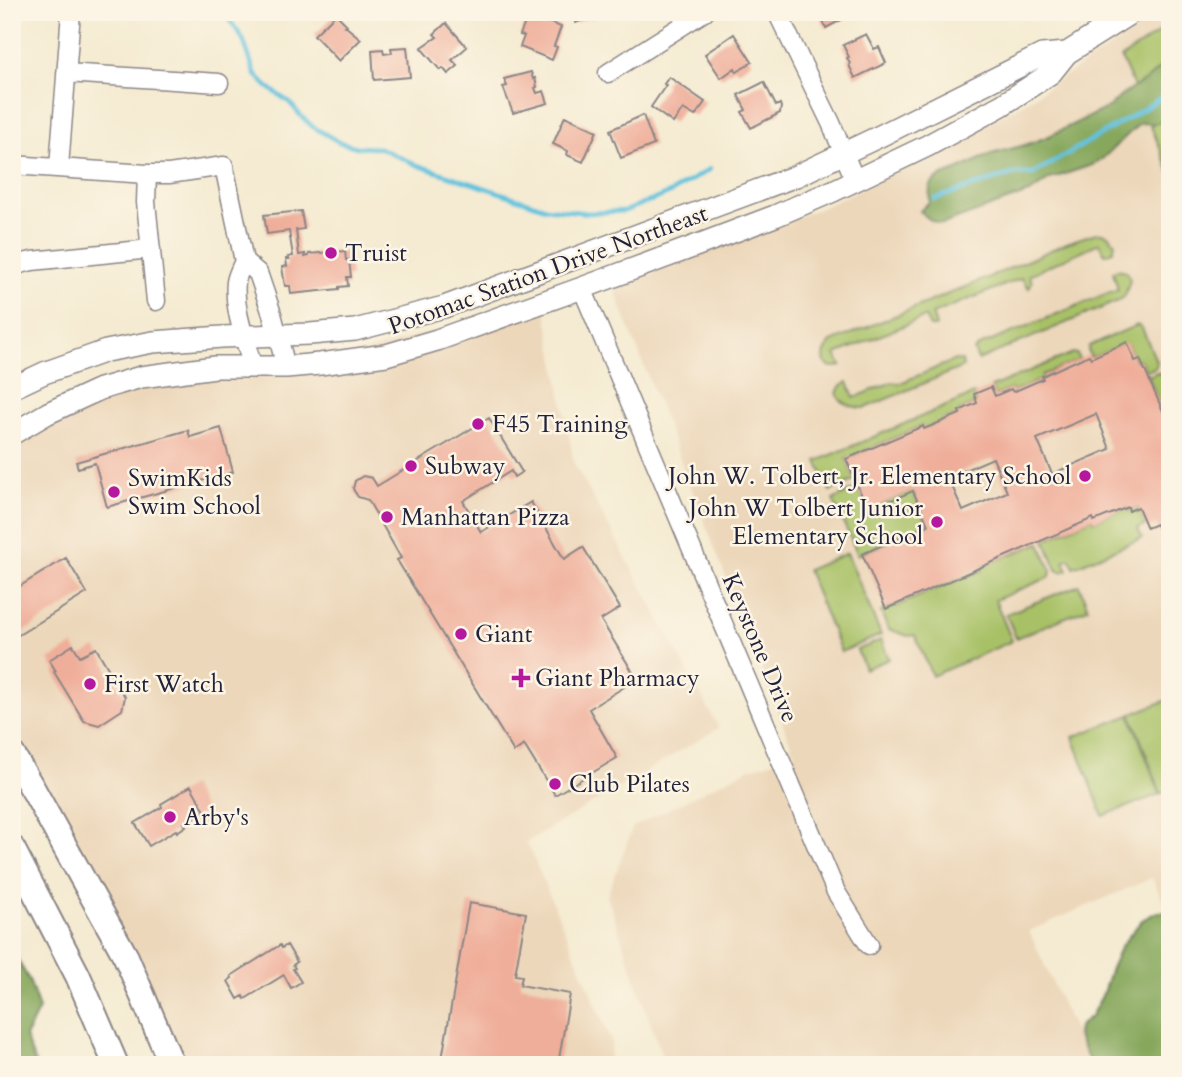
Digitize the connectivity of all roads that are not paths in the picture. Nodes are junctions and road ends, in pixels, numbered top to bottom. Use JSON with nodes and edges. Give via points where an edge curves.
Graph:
{"nodes":[{"id":1,"x":71,"y":12,"type":"edge"},
{"id":2,"x":704,"y":12,"type":"edge"},
{"id":3,"x":777,"y":12,"type":"edge"},
{"id":4,"x":1132,"y":12,"type":"edge"},
{"id":5,"x":1067,"y":53,"type":"junction"},
{"id":6,"x":66,"y":73,"type":"junction"},
{"id":7,"x":608,"y":73,"type":"dead end"},
{"id":8,"x":219,"y":83,"type":"dead end"},
{"id":9,"x":844,"y":153,"type":"junction"},
{"id":10,"x":12,"y":164,"type":"edge"},
{"id":11,"x":59,"y":167,"type":"junction"},
{"id":12,"x":147,"y":174,"type":"junction"},
{"id":13,"x":856,"y":180,"type":"junction"},
{"id":14,"x":151,"y":249,"type":"junction"},
{"id":15,"x":244,"y":261,"type":"junction"},
{"id":16,"x":12,"y":267,"type":"edge"},
{"id":17,"x":582,"y":288,"type":"junction"},
{"id":18,"x":156,"y":301,"type":"dead end"},
{"id":19,"x":278,"y":335,"type":"junction"},
{"id":20,"x":244,"y":336,"type":"junction"},
{"id":21,"x":252,"y":366,"type":"junction"},
{"id":22,"x":286,"y":367,"type":"junction"},
{"id":23,"x":12,"y":388,"type":"edge"},
{"id":24,"x":12,"y":434,"type":"edge"},
{"id":25,"x":12,"y":754,"type":"edge"},
{"id":26,"x":12,"y":848,"type":"edge"},
{"id":27,"x":869,"y":945,"type":"dead end"},
{"id":28,"x":116,"y":1065,"type":"edge"},
{"id":29,"x":172,"y":1065,"type":"edge"}],
"edges":[{"from":1,"to":6,"type":"street"},
{"from":2,"to":7,"type":"street"},
{"from":3,"to":9,"type":"street"},
{"from":4,"to":5,"type":"street","name":"Potomac Station Drive Northeast"},
{"from":5,"to":9,"type":"street","name":"Potomac Station Drive Northeast","via":[[1042,55]]},
{"from":5,"to":13,"type":"street","name":"Potomac Station Drive Northeast","via":[[1051,73],[1002,105]]},
{"from":6,"to":8,"type":"street"},
{"from":6,"to":11,"type":"street"},
{"from":9,"to":13,"type":"street"},
{"from":9,"to":19,"type":"street","name":"Potomac Station Drive Northeast","via":[[796,176],[444,307],[355,330]]},
{"from":10,"to":11,"type":"street"},
{"from":11,"to":12,"type":"street"},
{"from":12,"to":14,"type":"street"},
{"from":12,"to":15,"type":"street","via":[[225,166]]},
{"from":13,"to":17,"type":"street","name":"Potomac Station Drive Northeast","via":[[775,216]]},
{"from":14,"to":16,"type":"street"},
{"from":14,"to":18,"type":"street"},
{"from":15,"to":19,"type":"street","via":[[258,273]]},
{"from":15,"to":20,"type":"street","via":[[236,281]]},
{"from":17,"to":22,"type":"street","name":"Potomac Station Drive Northeast","via":[[386,355]]},
{"from":17,"to":27,"type":"street","name":"Keystone Drive","via":[[835,892]]},
{"from":19,"to":20,"type":"street","name":"Potomac Station Drive Northeast"},
{"from":19,"to":22,"type":"street"},
{"from":20,"to":21,"type":"street"},
{"from":20,"to":23,"type":"street","name":"Potomac Station Drive Northeast","via":[[153,342],[106,351]]},
{"from":21,"to":22,"type":"street","name":"Potomac Station Drive Northeast"},
{"from":21,"to":24,"type":"street","name":"Potomac Station Drive Northeast","via":[[173,372],[100,388]]},
{"from":25,"to":29,"type":"main road","via":[[125,957]]},
{"from":26,"to":28,"type":"main road","via":[[78,976]]}]}
